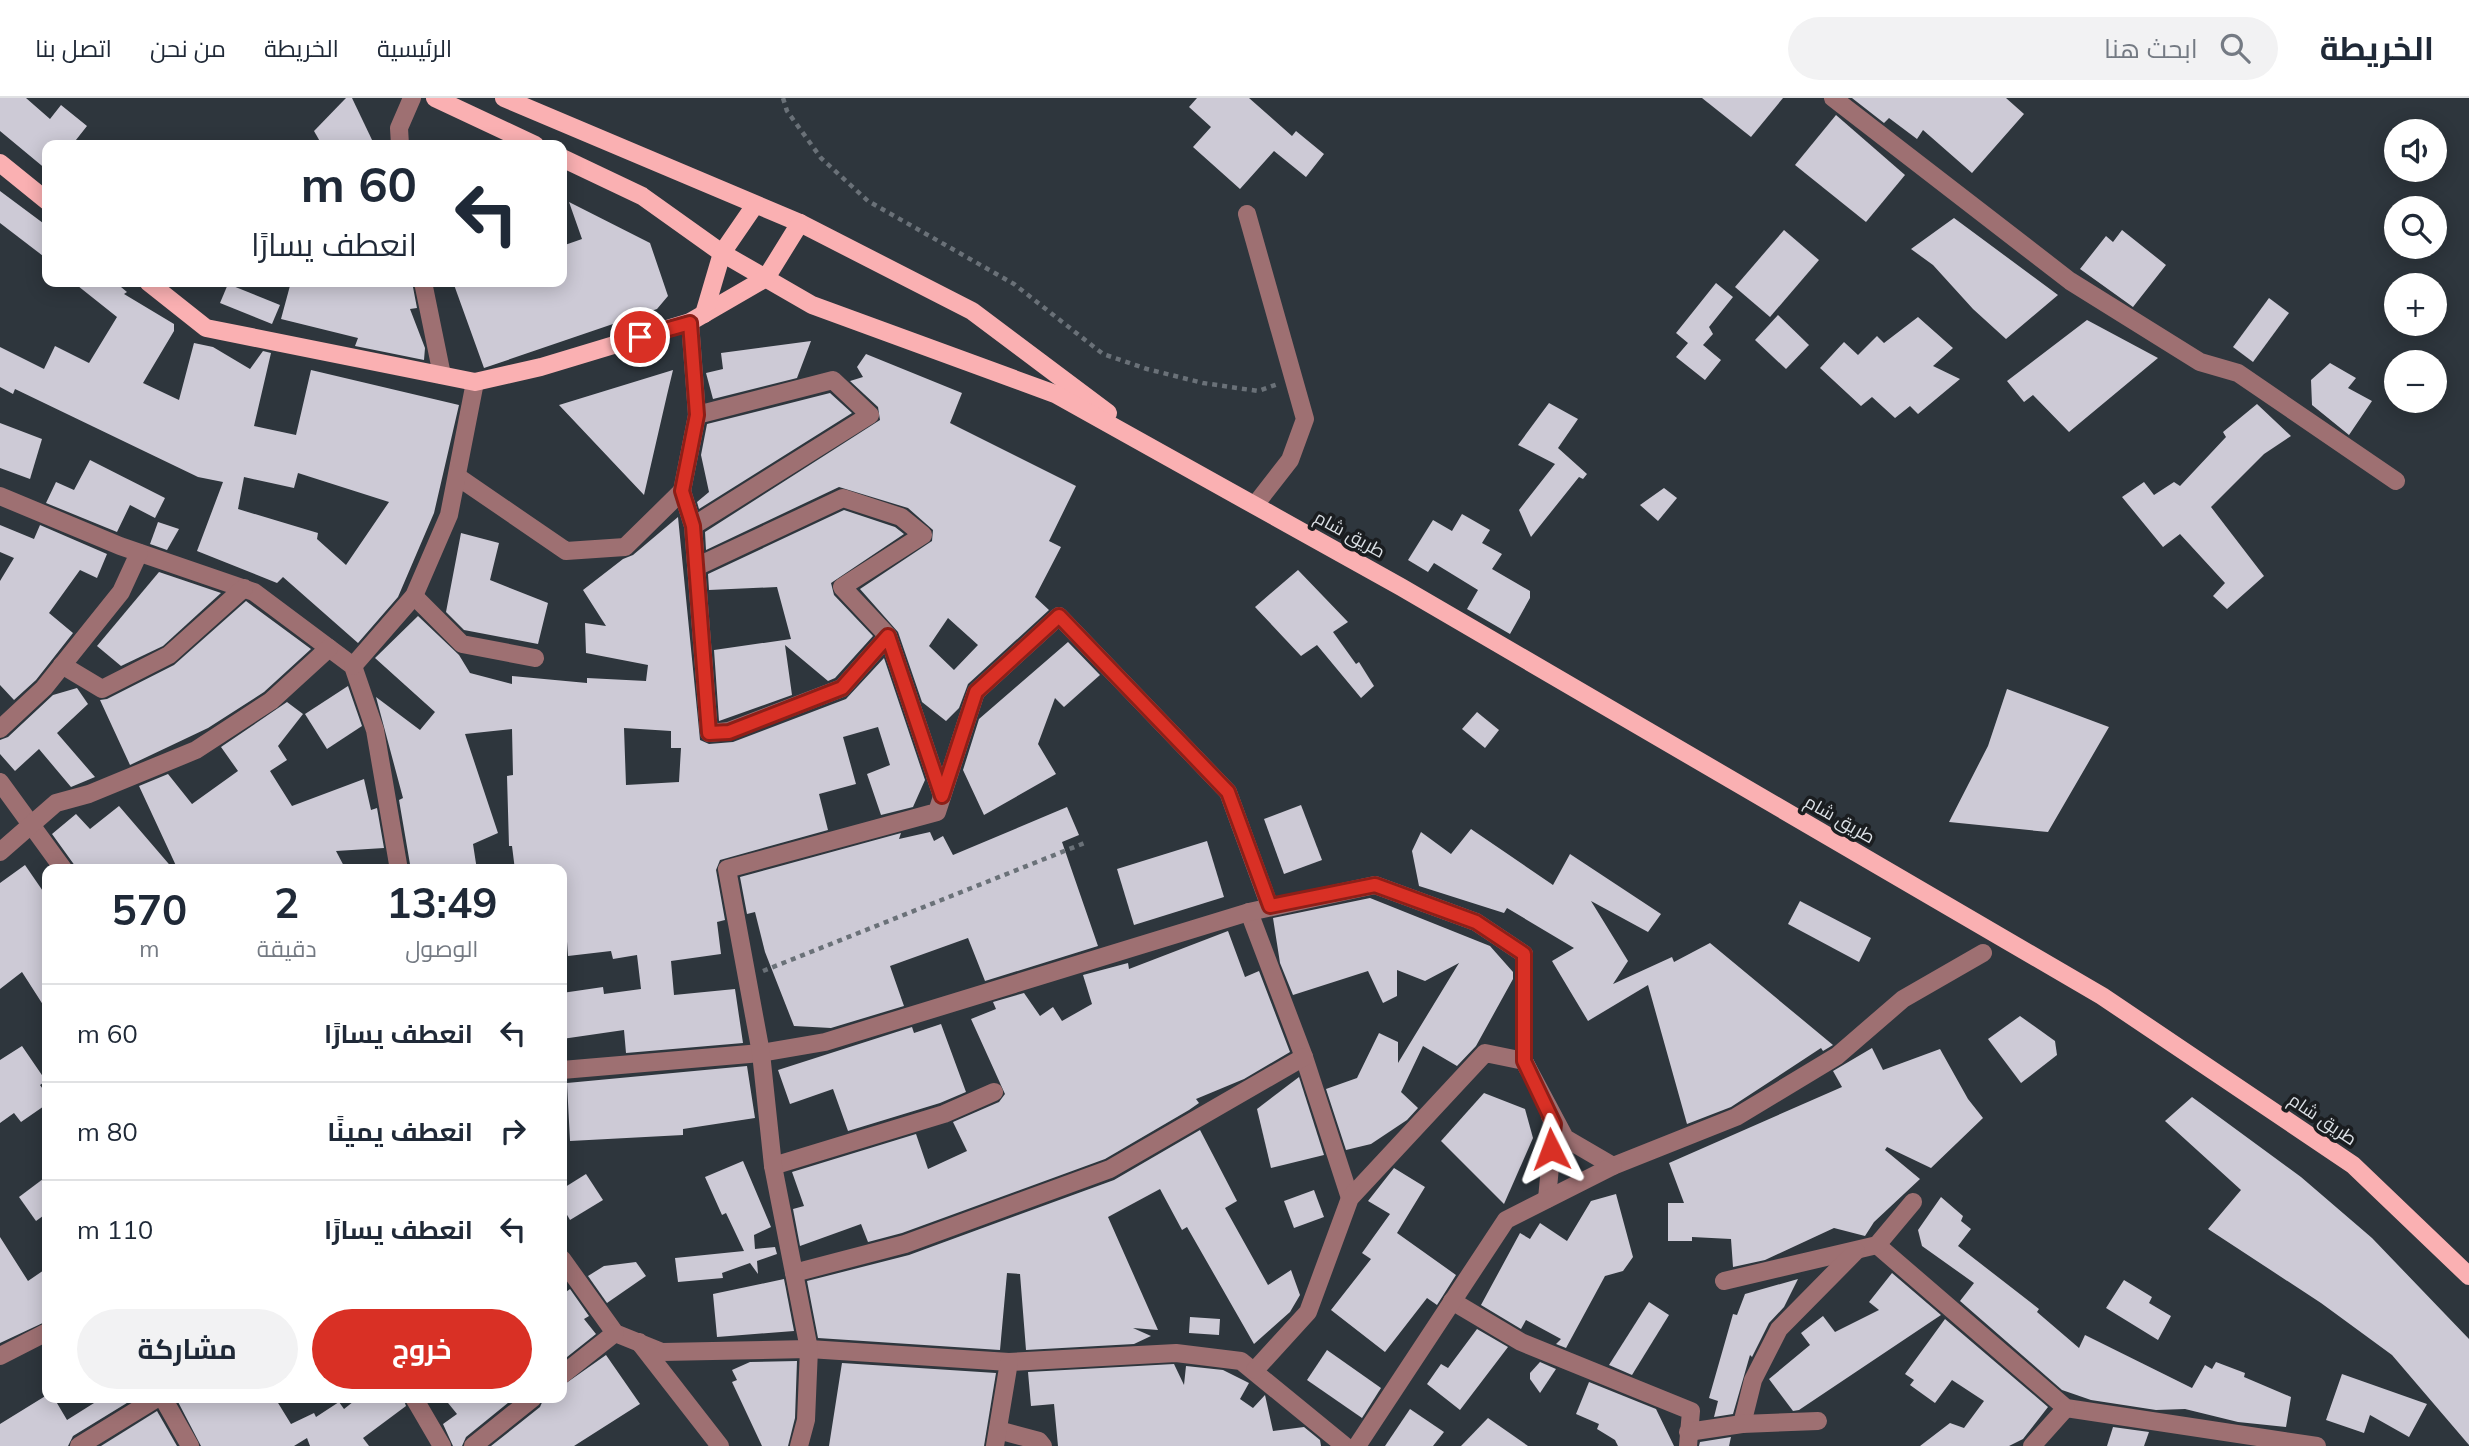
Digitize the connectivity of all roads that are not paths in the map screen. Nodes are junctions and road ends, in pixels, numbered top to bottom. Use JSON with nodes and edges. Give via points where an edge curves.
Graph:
{"nodes":[{"id":1,"x":412,"y":98,"type":"edge"},
{"id":2,"x":435,"y":98,"type":"edge"},
{"id":3,"x":504,"y":98,"type":"edge"},
{"id":4,"x":1833,"y":98,"type":"edge"},
{"id":5,"x":400,"y":140,"type":"edge"},
{"id":6,"x":524,"y":140,"type":"edge"},
{"id":7,"x":567,"y":160,"type":"edge"},
{"id":8,"x":0,"y":163,"type":"edge"},
{"id":9,"x":42,"y":197,"type":"edge"},
{"id":10,"x":755,"y":205,"type":"junction"},
{"id":11,"x":1247,"y":215,"type":"dead end"},
{"id":12,"x":800,"y":223,"type":"junction"},
{"id":13,"x":722,"y":253,"type":"junction"},
{"id":14,"x":766,"y":278,"type":"junction"},
{"id":15,"x":154,"y":287,"type":"edge"},
{"id":16,"x":425,"y":287,"type":"edge"},
{"id":17,"x":697,"y":318,"type":"junction"},
{"id":18,"x":442,"y":376,"type":"junction"},
{"id":19,"x":475,"y":382,"type":"junction"},
{"id":20,"x":697,"y":415,"type":"junction"},
{"id":21,"x":1155,"y":449,"type":"junction"},
{"id":22,"x":458,"y":477,"type":"junction"},
{"id":23,"x":2396,"y":481,"type":"dead end"},
{"id":24,"x":682,"y":491,"type":"junction"},
{"id":25,"x":0,"y":496,"type":"edge"},
{"id":26,"x":1255,"y":505,"type":"junction"},
{"id":27,"x":693,"y":526,"type":"junction"},
{"id":28,"x":139,"y":553,"type":"junction"},
{"id":29,"x":696,"y":568,"type":"junction"},
{"id":30,"x":244,"y":588,"type":"junction"},
{"id":31,"x":414,"y":596,"type":"junction"},
{"id":32,"x":888,"y":636,"type":"junction"},
{"id":33,"x":329,"y":648,"type":"junction"},
{"id":34,"x":535,"y":658,"type":"dead end"},
{"id":35,"x":62,"y":665,"type":"junction"},
{"id":36,"x":353,"y":666,"type":"junction"},
{"id":37,"x":0,"y":729,"type":"edge"},
{"id":38,"x":0,"y":782,"type":"edge"},
{"id":39,"x":942,"y":796,"type":"junction"},
{"id":40,"x":30,"y":824,"type":"junction"},
{"id":41,"x":0,"y":852,"type":"edge"},
{"id":42,"x":60,"y":864,"type":"edge"},
{"id":43,"x":398,"y":864,"type":"edge"},
{"id":44,"x":1270,"y":906,"type":"junction"},
{"id":45,"x":1250,"y":912,"type":"junction"},
{"id":46,"x":1983,"y":953,"type":"dead end"},
{"id":47,"x":761,"y":1053,"type":"junction"},
{"id":48,"x":1304,"y":1057,"type":"junction"},
{"id":49,"x":1524,"y":1061,"type":"junction"},
{"id":50,"x":567,"y":1070,"type":"edge"},
{"id":51,"x":994,"y":1092,"type":"dead end"},
{"id":52,"x":773,"y":1166,"type":"junction"},
{"id":53,"x":1613,"y":1166,"type":"junction"},
{"id":54,"x":1350,"y":1198,"type":"junction"},
{"id":55,"x":1547,"y":1199,"type":"junction"},
{"id":56,"x":1913,"y":1202,"type":"dead end"},
{"id":57,"x":1877,"y":1245,"type":"junction"},
{"id":58,"x":1856,"y":1251,"type":"junction"},
{"id":59,"x":567,"y":1266,"type":"edge"},
{"id":60,"x":794,"y":1273,"type":"junction"},
{"id":61,"x":2469,"y":1276,"type":"edge"},
{"id":62,"x":1724,"y":1281,"type":"dead end"},
{"id":63,"x":1452,"y":1301,"type":"junction"},
{"id":64,"x":615,"y":1333,"type":"junction"},
{"id":65,"x":42,"y":1335,"type":"edge"},
{"id":66,"x":639,"y":1342,"type":"junction"},
{"id":67,"x":809,"y":1349,"type":"junction"},
{"id":68,"x":0,"y":1356,"type":"edge"},
{"id":69,"x":1009,"y":1362,"type":"junction"},
{"id":70,"x":1255,"y":1370,"type":"junction"},
{"id":71,"x":567,"y":1372,"type":"edge"},
{"id":72,"x":152,"y":1403,"type":"edge"},
{"id":73,"x":163,"y":1403,"type":"edge"},
{"id":74,"x":417,"y":1403,"type":"edge"},
{"id":75,"x":527,"y":1403,"type":"edge"},
{"id":76,"x":2066,"y":1408,"type":"junction"},
{"id":77,"x":1818,"y":1421,"type":"dead end"},
{"id":78,"x":1742,"y":1424,"type":"junction"},
{"id":79,"x":997,"y":1438,"type":"edge"},
{"id":80,"x":1688,"y":1439,"type":"edge"},
{"id":81,"x":79,"y":1446,"type":"edge"},
{"id":82,"x":190,"y":1446,"type":"edge"},
{"id":83,"x":442,"y":1446,"type":"edge"},
{"id":84,"x":473,"y":1446,"type":"edge"},
{"id":85,"x":720,"y":1446,"type":"edge"},
{"id":86,"x":799,"y":1446,"type":"edge"},
{"id":87,"x":1043,"y":1446,"type":"edge"},
{"id":88,"x":1345,"y":1446,"type":"edge"},
{"id":89,"x":1357,"y":1446,"type":"edge"},
{"id":90,"x":2032,"y":1446,"type":"edge"},
{"id":91,"x":2317,"y":1446,"type":"edge"}],
"edges":[{"from":1,"to":5,"type":"street","via":[[399,128]]},
{"from":2,"to":6,"type":"main road"},
{"from":3,"to":10,"type":"main road"},
{"from":4,"to":23,"type":"street","via":[[2070,281],[2200,362],[2238,373]]},
{"from":7,"to":13,"type":"main road","via":[[642,196]]},
{"from":8,"to":9,"type":"main road"},
{"from":10,"to":12,"type":"main road"},
{"from":10,"to":13,"type":"main road"},
{"from":11,"to":26,"type":"street","via":[[1305,419],[1290,460]]},
{"from":12,"to":14,"type":"main road"},
{"from":12,"to":21,"type":"main road","via":[[972,311]]},
{"from":13,"to":14,"type":"main road"},
{"from":13,"to":17,"type":"main road"},
{"from":14,"to":17,"type":"main road"},
{"from":14,"to":21,"type":"main road","via":[[812,305],[1055,394]]},
{"from":15,"to":18,"type":"main road","via":[[205,328]]},
{"from":16,"to":18,"type":"street"},
{"from":17,"to":19,"type":"main road","via":[[541,368]]},
{"from":17,"to":20,"type":"street"},
{"from":18,"to":19,"type":"main road"},
{"from":19,"to":22,"type":"street"},
{"from":20,"to":24,"type":"street"},
{"from":20,"to":27,"type":"street","via":[[833,380],[870,415]]},
{"from":21,"to":26,"type":"main road","name":"طريق شام"},
{"from":22,"to":24,"type":"street","via":[[566,551],[625,547]]},
{"from":22,"to":31,"type":"street","via":[[449,515]]},
{"from":24,"to":27,"type":"street"},
{"from":25,"to":28,"type":"street"},
{"from":26,"to":61,"type":"main road","name":"طريق شام","via":[[2128,1012],[2354,1165]]},
{"from":27,"to":29,"type":"street"},
{"from":28,"to":30,"type":"street"},
{"from":28,"to":35,"type":"street","via":[[121,592]]},
{"from":29,"to":32,"type":"street","via":[[709,733],[729,732],[842,688]]},
{"from":29,"to":32,"type":"street","via":[[843,498],[901,517],[923,536],[842,587]]},
{"from":30,"to":33,"type":"street"},
{"from":30,"to":35,"type":"street","via":[[169,656],[102,689]]},
{"from":31,"to":34,"type":"street","via":[[462,644]]},
{"from":31,"to":36,"type":"street"},
{"from":32,"to":39,"type":"street"},
{"from":33,"to":36,"type":"street"},
{"from":33,"to":40,"type":"street","via":[[271,701],[196,750],[56,803]]},
{"from":35,"to":37,"type":"street"},
{"from":36,"to":43,"type":"street","via":[[375,730]]},
{"from":38,"to":40,"type":"street"},
{"from":39,"to":44,"type":"street","via":[[976,692],[1059,616],[1228,792]]},
{"from":39,"to":47,"type":"street","via":[[937,812],[727,869]]},
{"from":40,"to":41,"type":"street"},
{"from":40,"to":42,"type":"street"},
{"from":44,"to":45,"type":"street"},
{"from":44,"to":49,"type":"street","via":[[1375,885],[1476,922],[1524,954]]},
{"from":45,"to":47,"type":"street","via":[[825,1042]]},
{"from":45,"to":48,"type":"street"},
{"from":46,"to":53,"type":"street","via":[[1903,999],[1837,1056],[1736,1117]]},
{"from":47,"to":50,"type":"street"},
{"from":47,"to":52,"type":"street"},
{"from":48,"to":54,"type":"street"},
{"from":48,"to":60,"type":"street","via":[[1110,1169],[905,1244]]},
{"from":49,"to":53,"type":"street","via":[[1565,1138]]},
{"from":49,"to":54,"type":"street","via":[[1485,1053]]},
{"from":49,"to":55,"type":"street","via":[[1554,1124]]},
{"from":51,"to":52,"type":"street","via":[[944,1114]]},
{"from":52,"to":60,"type":"street"},
{"from":53,"to":55,"type":"street"},
{"from":54,"to":70,"type":"street","via":[[1308,1312]]},
{"from":55,"to":63,"type":"street","via":[[1506,1220]]},
{"from":56,"to":57,"type":"street"},
{"from":57,"to":58,"type":"street"},
{"from":57,"to":76,"type":"street"},
{"from":58,"to":62,"type":"street"},
{"from":58,"to":78,"type":"street","via":[[1779,1329],[1753,1380]]},
{"from":59,"to":64,"type":"street"},
{"from":60,"to":67,"type":"street"},
{"from":63,"to":80,"type":"street","via":[[1521,1342],[1690,1411]]},
{"from":63,"to":89,"type":"street"},
{"from":64,"to":66,"type":"street"},
{"from":64,"to":71,"type":"street"},
{"from":65,"to":68,"type":"street"},
{"from":66,"to":67,"type":"street","via":[[662,1352]]},
{"from":66,"to":85,"type":"street"},
{"from":67,"to":69,"type":"street"},
{"from":67,"to":86,"type":"street","via":[[806,1420]]},
{"from":69,"to":70,"type":"street","via":[[1176,1353],[1241,1362]]},
{"from":69,"to":79,"type":"street"},
{"from":70,"to":88,"type":"street"},
{"from":72,"to":81,"type":"street"},
{"from":73,"to":82,"type":"street"},
{"from":74,"to":83,"type":"street"},
{"from":75,"to":84,"type":"street"},
{"from":76,"to":90,"type":"street"},
{"from":76,"to":91,"type":"street"},
{"from":77,"to":78,"type":"street"},
{"from":78,"to":80,"type":"street"},
{"from":79,"to":87,"type":"street","via":[[1039,1441]]}]}
